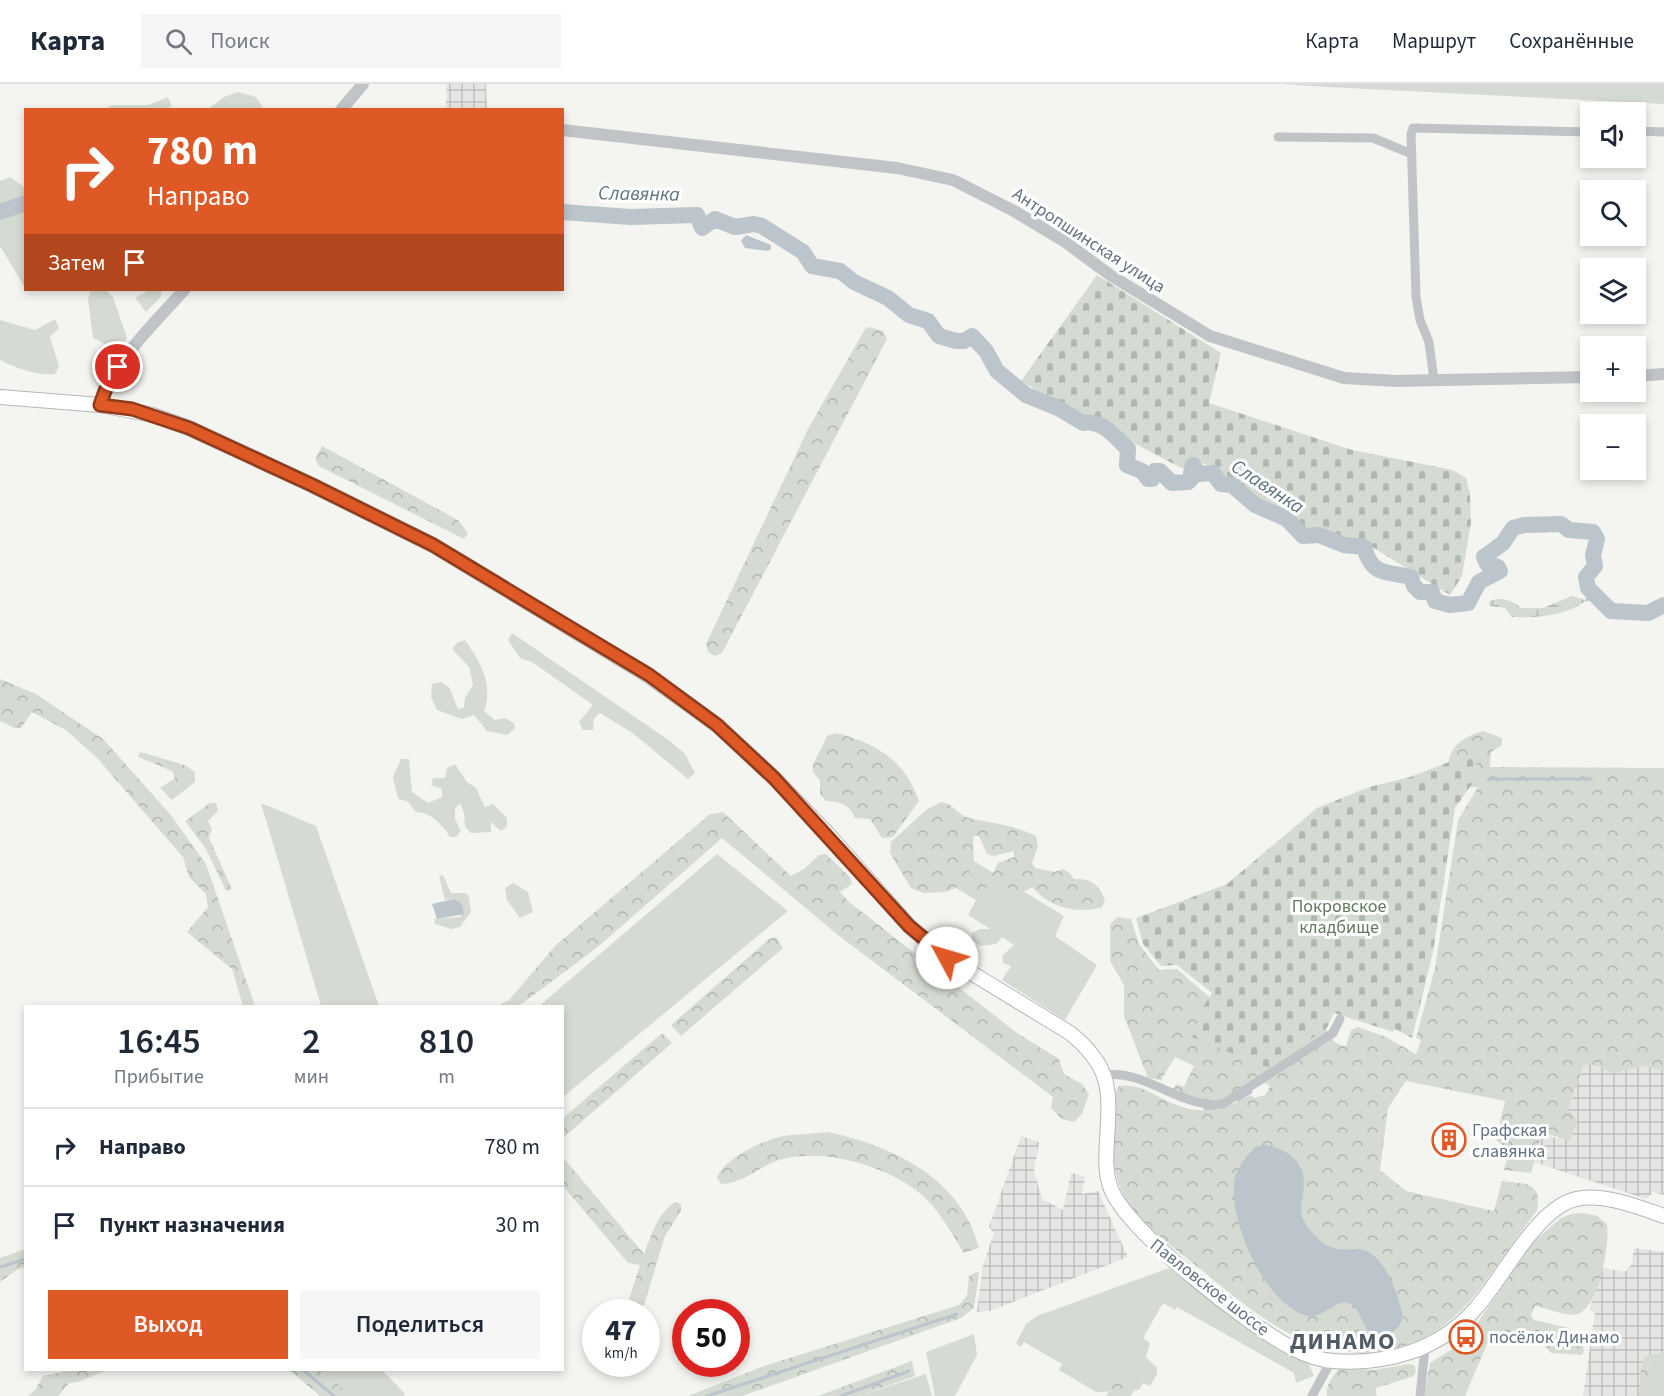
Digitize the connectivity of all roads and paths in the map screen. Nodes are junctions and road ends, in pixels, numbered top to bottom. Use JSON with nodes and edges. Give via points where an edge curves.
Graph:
{"nodes":[{"id":1,"x":363,"y":84,"type":"edge"},
{"id":2,"x":343,"y":108,"type":"edge"},
{"id":3,"x":564,"y":130,"type":"edge"},
{"id":4,"x":1580,"y":132,"type":"edge"},
{"id":5,"x":1646,"y":132,"type":"edge"},
{"id":6,"x":1664,"y":132,"type":"edge"},
{"id":7,"x":1278,"y":136,"type":"dead end"},
{"id":8,"x":1412,"y":154,"type":"junction"},
{"id":9,"x":183,"y":291,"type":"edge"},
{"id":10,"x":1664,"y":374,"type":"edge"},
{"id":11,"x":1646,"y":375,"type":"edge"},
{"id":12,"x":1580,"y":377,"type":"edge"},
{"id":13,"x":1434,"y":380,"type":"junction"},
{"id":14,"x":0,"y":397,"type":"edge"},
{"id":15,"x":100,"y":405,"type":"junction"},
{"id":16,"x":1341,"y":1019,"type":"dead end"},
{"id":17,"x":1105,"y":1075,"type":"junction"},
{"id":18,"x":1664,"y":1216,"type":"edge"},
{"id":19,"x":1425,"y":1348,"type":"junction"},
{"id":20,"x":1331,"y":1361,"type":"junction"},
{"id":21,"x":1312,"y":1396,"type":"edge"},
{"id":22,"x":1420,"y":1396,"type":"edge"}],
"edges":[{"from":1,"to":2,"type":"street"},
{"from":3,"to":13,"type":"street","name":"Антропшинская улица","via":[[897,168],[953,180],[1054,235],[1110,275],[1210,336],[1344,378]]},
{"from":4,"to":8,"type":"street","via":[[1413,128]]},
{"from":5,"to":6,"type":"street"},
{"from":7,"to":8,"type":"street","via":[[1373,138]]},
{"from":8,"to":13,"type":"street","via":[[1416,297],[1429,342]]},
{"from":9,"to":15,"type":"street","via":[[118,367]]},
{"from":10,"to":11,"type":"street"},
{"from":12,"to":13,"type":"street","name":"Антропшинская улица"},
{"from":14,"to":15,"type":"main road"},
{"from":15,"to":17,"type":"main road","via":[[142,412],[189,428],[322,490],[433,545],[649,675],[717,725],[774,778],[909,926],[947,958],[1070,1033],[1098,1060]]},
{"from":16,"to":17,"type":"street","via":[[1333,1033],[1223,1104],[1206,1106],[1121,1073]]},
{"from":17,"to":20,"type":"main road","name":"Павловское шоссе","via":[[1106,1173],[1117,1204],[1156,1245],[1252,1323],[1296,1350]]},
{"from":18,"to":19,"type":"main road","name":"Павловское шоссе","via":[[1591,1197],[1563,1205],[1524,1241],[1461,1324]]},
{"from":19,"to":20,"type":"main road","name":"Павловское шоссе","via":[[1385,1359]]},
{"from":19,"to":22,"type":"street"},
{"from":20,"to":21,"type":"street"}]}
